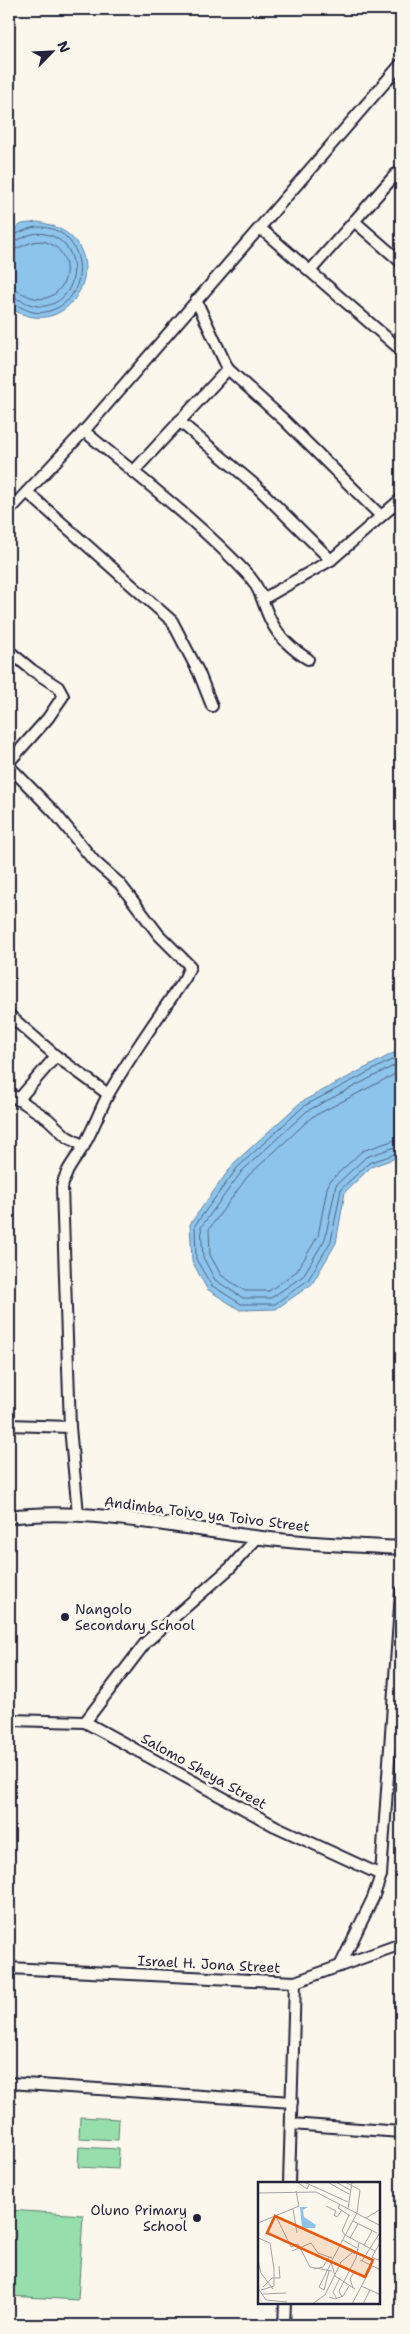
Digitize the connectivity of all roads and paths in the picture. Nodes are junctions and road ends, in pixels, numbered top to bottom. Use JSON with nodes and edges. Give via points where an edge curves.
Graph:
{"nodes":[{"id":1,"x":401,"y":64,"type":"edge"},
{"id":2,"x":401,"y":173,"type":"edge"},
{"id":3,"x":354,"y":221,"type":"junction"},
{"id":4,"x":260,"y":228,"type":"junction"},
{"id":5,"x":401,"y":262,"type":"edge"},
{"id":6,"x":310,"y":271,"type":"junction"},
{"id":7,"x":196,"y":300,"type":"junction"},
{"id":8,"x":401,"y":350,"type":"edge"},
{"id":9,"x":228,"y":369,"type":"junction"},
{"id":10,"x":179,"y":420,"type":"junction"},
{"id":11,"x":84,"y":431,"type":"junction"},
{"id":12,"x":133,"y":472,"type":"junction"},
{"id":13,"x":28,"y":492,"type":"junction"},
{"id":14,"x":401,"y":498,"type":"edge"},
{"id":15,"x":9,"y":511,"type":"edge"},
{"id":16,"x":380,"y":515,"type":"junction"},
{"id":17,"x":331,"y":560,"type":"junction"},
{"id":18,"x":263,"y":599,"type":"junction"},
{"id":19,"x":9,"y":651,"type":"edge"},
{"id":20,"x":308,"y":659,"type":"dead end"},
{"id":21,"x":212,"y":706,"type":"dead end"},
{"id":22,"x":9,"y":764,"type":"edge"},
{"id":23,"x":9,"y":1015,"type":"edge"},
{"id":24,"x":56,"y":1056,"type":"junction"},
{"id":25,"x":9,"y":1093,"type":"edge"},
{"id":26,"x":108,"y":1094,"type":"junction"},
{"id":27,"x":18,"y":1100,"type":"junction"},
{"id":28,"x":84,"y":1146,"type":"junction"},
{"id":29,"x":9,"y":1425,"type":"edge"},
{"id":30,"x":70,"y":1427,"type":"junction"},
{"id":31,"x":78,"y":1514,"type":"junction"},
{"id":32,"x":9,"y":1517,"type":"edge"},
{"id":33,"x":257,"y":1538,"type":"junction"},
{"id":34,"x":401,"y":1548,"type":"edge"},
{"id":35,"x":401,"y":1592,"type":"edge"},
{"id":36,"x":9,"y":1720,"type":"edge"},
{"id":37,"x":85,"y":1722,"type":"junction"},
{"id":38,"x":381,"y":1875,"type":"junction"},
{"id":39,"x":401,"y":1944,"type":"edge"},
{"id":40,"x":340,"y":1966,"type":"junction"},
{"id":41,"x":9,"y":1968,"type":"edge"},
{"id":42,"x":295,"y":1982,"type":"junction"},
{"id":43,"x":9,"y":2084,"type":"edge"},
{"id":44,"x":292,"y":2102,"type":"junction"},
{"id":45,"x":291,"y":2124,"type":"junction"},
{"id":46,"x":401,"y":2132,"type":"edge"},
{"id":47,"x":289,"y":2182,"type":"edge"},
{"id":48,"x":285,"y":2304,"type":"edge"},
{"id":49,"x":284,"y":2325,"type":"edge"}],
"edges":[{"from":1,"to":4,"type":"street"},
{"from":2,"to":3,"type":"street","via":[[396,174]]},
{"from":3,"to":5,"type":"street"},
{"from":3,"to":6,"type":"street"},
{"from":4,"to":6,"type":"street"},
{"from":4,"to":7,"type":"street"},
{"from":6,"to":8,"type":"street"},
{"from":7,"to":9,"type":"street"},
{"from":7,"to":11,"type":"street"},
{"from":9,"to":10,"type":"street"},
{"from":9,"to":16,"type":"street"},
{"from":10,"to":12,"type":"street"},
{"from":10,"to":17,"type":"street","via":[[255,485]]},
{"from":11,"to":12,"type":"street"},
{"from":11,"to":13,"type":"street"},
{"from":12,"to":18,"type":"street","via":[[199,527],[249,577]]},
{"from":13,"to":15,"type":"street"},
{"from":13,"to":21,"type":"street","via":[[172,621]]},
{"from":14,"to":16,"type":"street"},
{"from":16,"to":17,"type":"street"},
{"from":17,"to":18,"type":"street"},
{"from":18,"to":20,"type":"street","via":[[271,621],[286,642]]},
{"from":19,"to":22,"type":"street","via":[[58,686],[63,696]]},
{"from":22,"to":26,"type":"street","via":[[94,860],[120,884],[159,934],[190,966]]},
{"from":23,"to":24,"type":"street"},
{"from":24,"to":26,"type":"street"},
{"from":24,"to":27,"type":"street"},
{"from":25,"to":27,"type":"street"},
{"from":26,"to":28,"type":"street"},
{"from":27,"to":28,"type":"street"},
{"from":28,"to":30,"type":"street","via":[[68,1167],[62,1188]]},
{"from":29,"to":30,"type":"street"},
{"from":30,"to":31,"type":"street"},
{"from":31,"to":32,"type":"street","name":"Andimba Toivo ya Toivo Street","via":[[40,1513]]},
{"from":31,"to":33,"type":"street","name":"Andimba Toivo ya Toivo Street"},
{"from":33,"to":34,"type":"street","name":"Andimba Toivo ya Toivo Street"},
{"from":33,"to":37,"type":"street","via":[[230,1568],[146,1642]]},
{"from":35,"to":38,"type":"street"},
{"from":36,"to":37,"type":"street","name":"Salomo Sheya Street"},
{"from":37,"to":38,"type":"street","name":"Salomo Sheya Street","via":[[268,1822]]},
{"from":38,"to":40,"type":"street"},
{"from":39,"to":40,"type":"street","name":"Israel H. Jona Street"},
{"from":40,"to":42,"type":"street","name":"Israel H. Jona Street"},
{"from":41,"to":42,"type":"street","name":"Israel H. Jona Street"},
{"from":42,"to":44,"type":"street"},
{"from":43,"to":44,"type":"street"},
{"from":44,"to":45,"type":"street"},
{"from":45,"to":46,"type":"street"},
{"from":45,"to":47,"type":"street"},
{"from":48,"to":49,"type":"street"}]}
